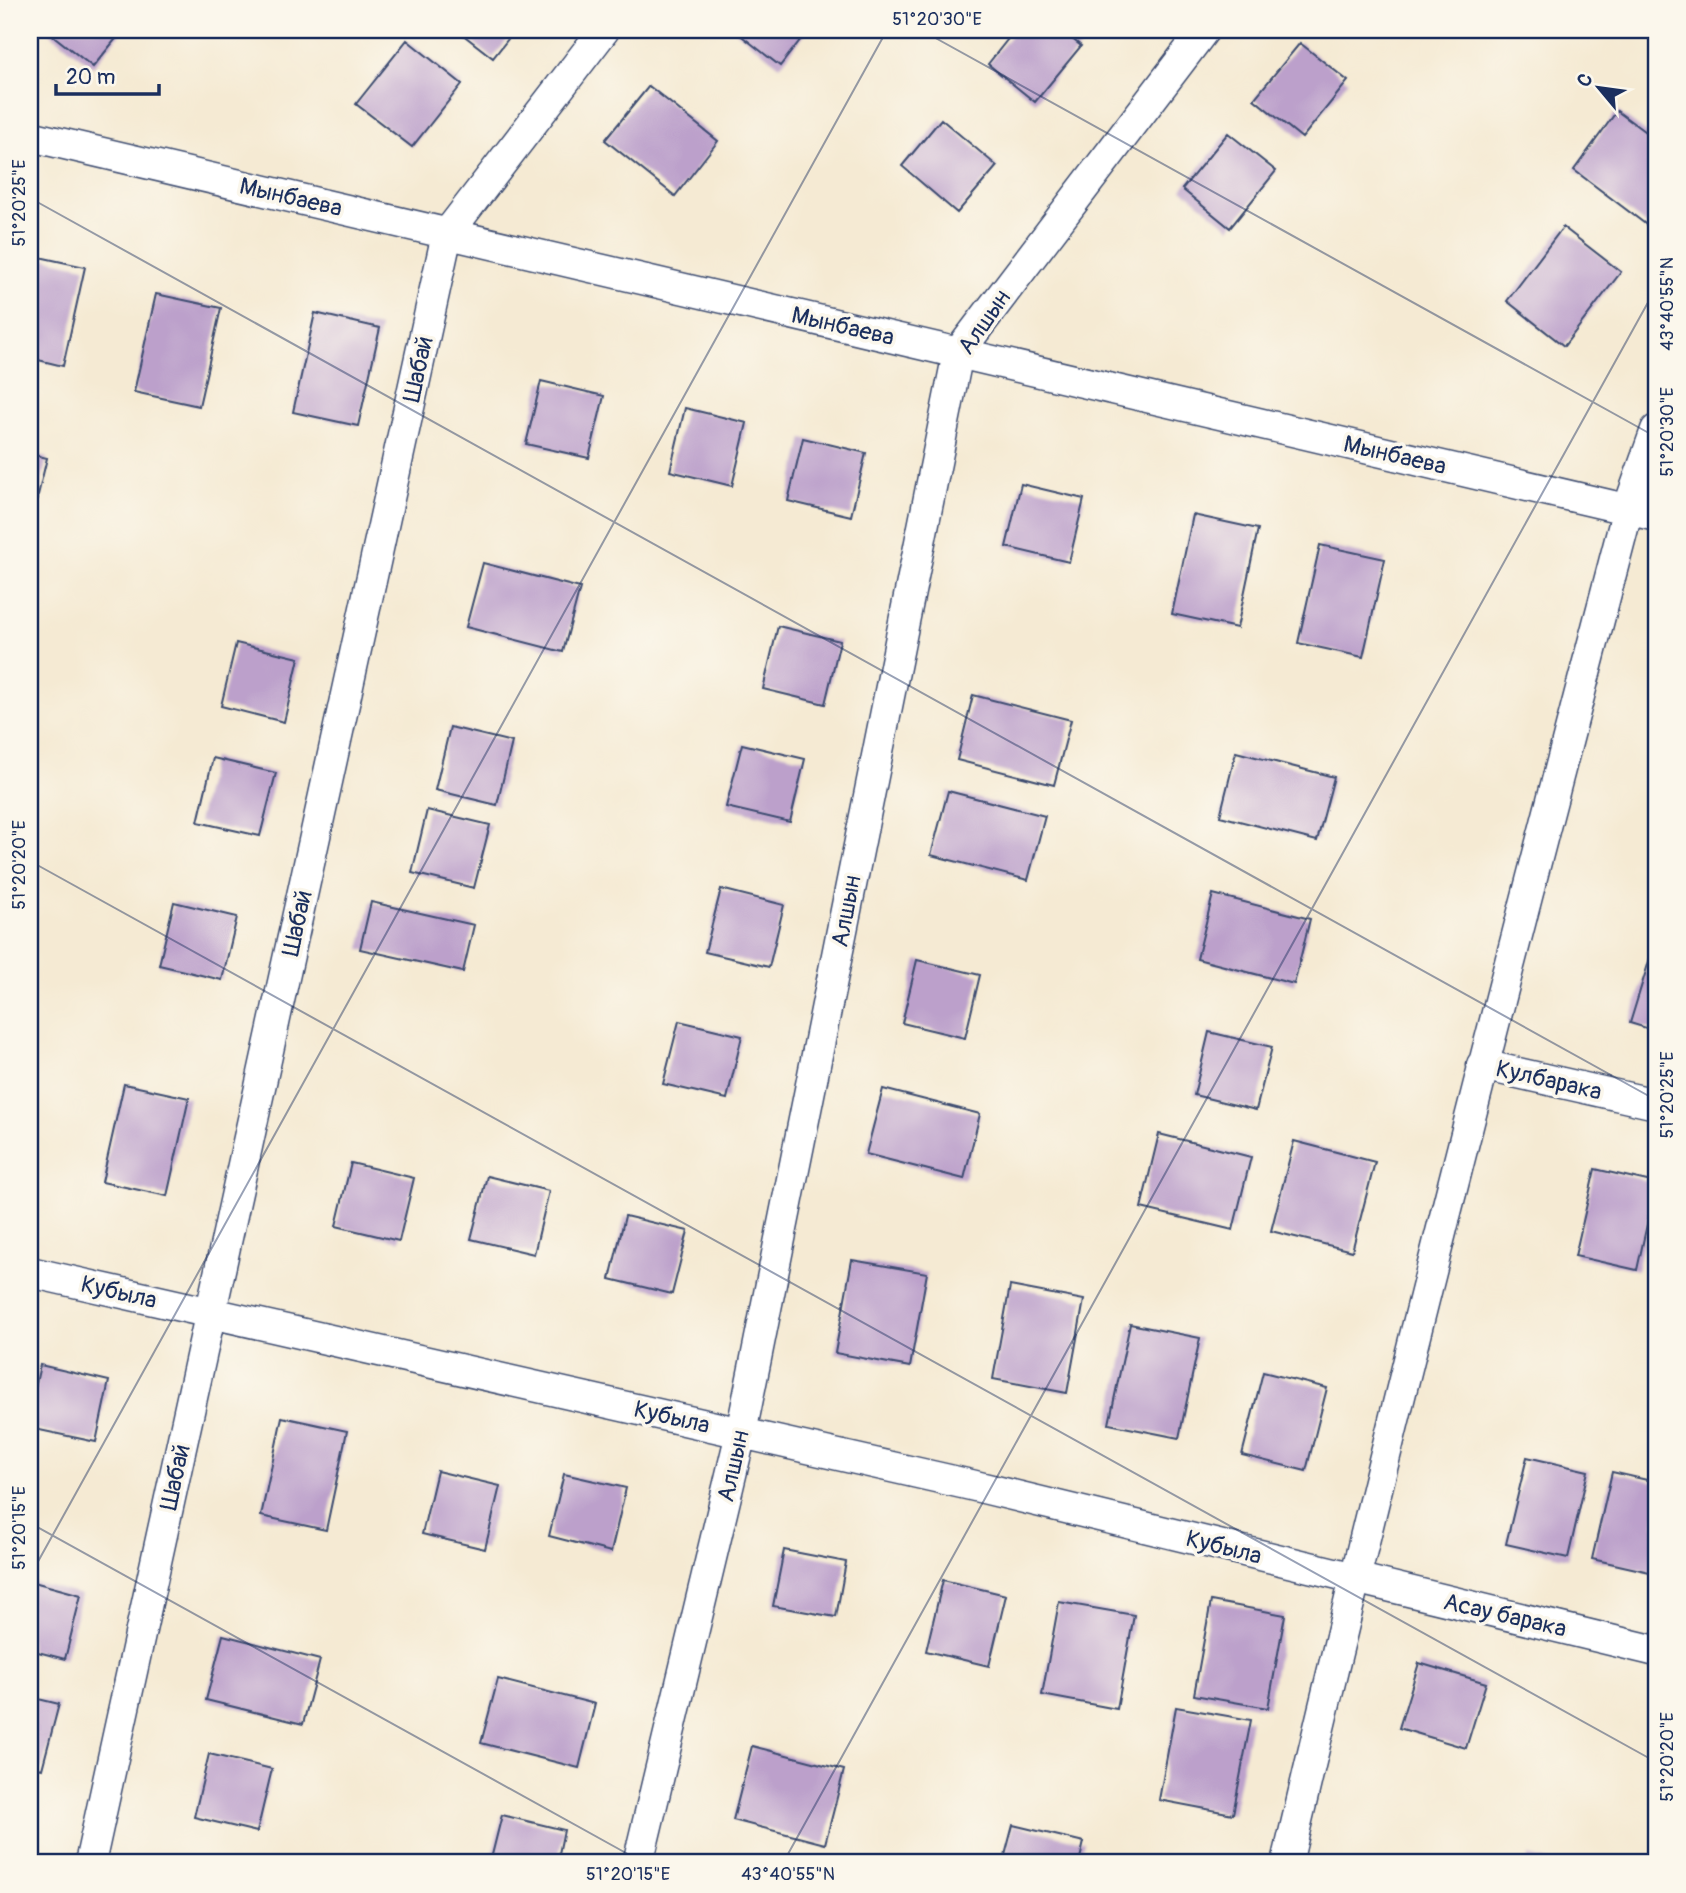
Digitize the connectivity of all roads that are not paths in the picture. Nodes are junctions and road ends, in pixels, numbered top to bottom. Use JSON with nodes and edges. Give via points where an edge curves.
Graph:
{"nodes":[{"id":1,"x":604,"y":30,"type":"edge"},
{"id":2,"x":1204,"y":30,"type":"edge"},
{"id":3,"x":30,"y":136,"type":"edge"},
{"id":4,"x":447,"y":234,"type":"junction"},
{"id":5,"x":958,"y":353,"type":"junction"},
{"id":6,"x":1656,"y":429,"type":"edge"},
{"id":7,"x":1642,"y":513,"type":"edge"},
{"id":8,"x":1482,"y":1065,"type":"junction"},
{"id":9,"x":1656,"y":1104,"type":"edge"},
{"id":10,"x":30,"y":1272,"type":"edge"},
{"id":11,"x":211,"y":1313,"type":"junction"},
{"id":12,"x":741,"y":1433,"type":"junction"},
{"id":13,"x":1354,"y":1579,"type":"junction"},
{"id":14,"x":1656,"y":1651,"type":"edge"},
{"id":15,"x":90,"y":1863,"type":"edge"},
{"id":16,"x":638,"y":1863,"type":"edge"},
{"id":17,"x":1287,"y":1863,"type":"edge"}],
"edges":[{"from":1,"to":4,"type":"street","name":"Шабай"},
{"from":2,"to":5,"type":"street","name":"Алшын"},
{"from":3,"to":4,"type":"street","name":"Мынбаева"},
{"from":4,"to":5,"type":"street","name":"Мынбаева"},
{"from":4,"to":11,"type":"street","name":"Шабай"},
{"from":5,"to":7,"type":"street","name":"Мынбаева"},
{"from":5,"to":12,"type":"street","name":"Алшын"},
{"from":6,"to":7,"type":"street"},
{"from":7,"to":8,"type":"street"},
{"from":8,"to":9,"type":"street","name":"Кулбарака"},
{"from":8,"to":13,"type":"street"},
{"from":10,"to":11,"type":"street","name":"Кубыла"},
{"from":11,"to":12,"type":"street","name":"Кубыла"},
{"from":11,"to":15,"type":"street","name":"Шабай"},
{"from":12,"to":13,"type":"street","name":"Кубыла"},
{"from":12,"to":16,"type":"street","name":"Алшын"},
{"from":13,"to":14,"type":"street","name":"Асау барака"},
{"from":13,"to":17,"type":"street"}]}
